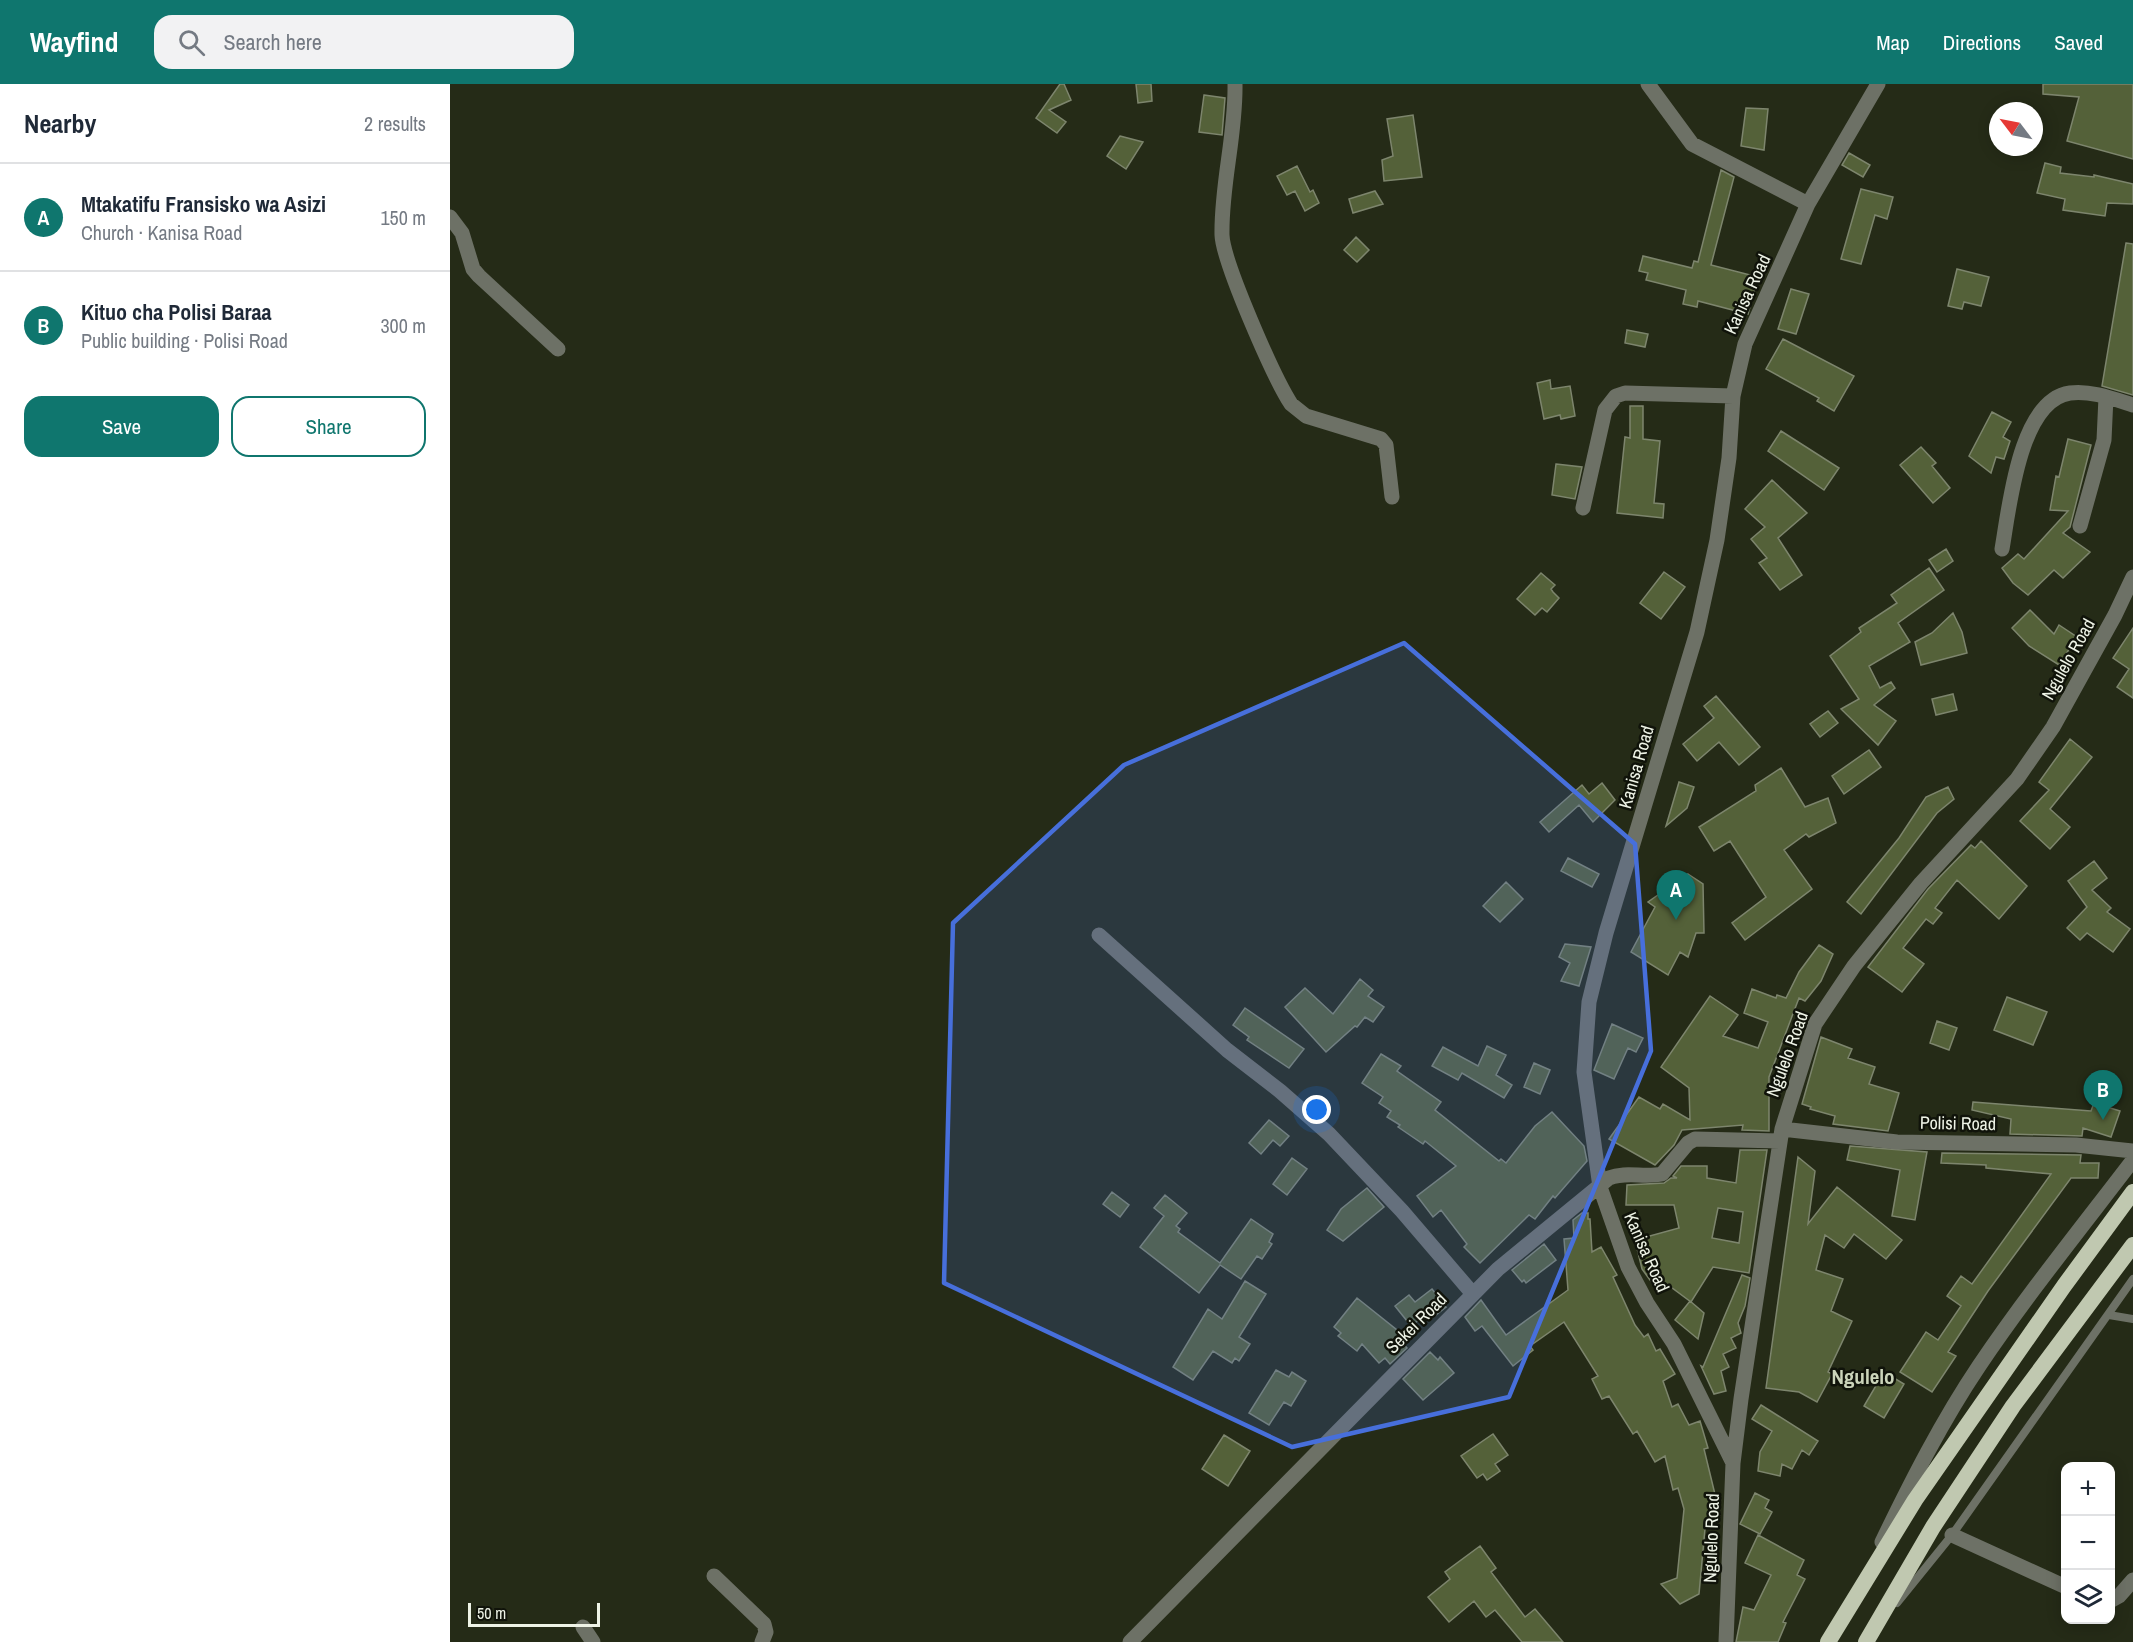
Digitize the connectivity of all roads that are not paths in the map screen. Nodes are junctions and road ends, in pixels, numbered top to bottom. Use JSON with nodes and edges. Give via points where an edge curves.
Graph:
{"nodes":[{"id":1,"x":1235,"y":84,"type":"edge"},
{"id":2,"x":1648,"y":84,"type":"edge"},
{"id":3,"x":1878,"y":84,"type":"edge"},
{"id":4,"x":1808,"y":204,"type":"junction"},
{"id":5,"x":450,"y":217,"type":"edge"},
{"id":6,"x":558,"y":349,"type":"dead end"},
{"id":7,"x":1732,"y":396,"type":"junction"},
{"id":8,"x":2106,"y":397,"type":"junction"},
{"id":9,"x":2133,"y":405,"type":"edge"},
{"id":10,"x":1392,"y":497,"type":"dead end"},
{"id":11,"x":1583,"y":508,"type":"dead end"},
{"id":12,"x":2080,"y":526,"type":"dead end"},
{"id":13,"x":2002,"y":549,"type":"dead end"},
{"id":14,"x":2133,"y":577,"type":"edge"},
{"id":15,"x":1099,"y":935,"type":"dead end"},
{"id":16,"x":1781,"y":1135,"type":"junction"},
{"id":17,"x":2133,"y":1151,"type":"edge"},
{"id":18,"x":2133,"y":1160,"type":"edge"},
{"id":19,"x":1600,"y":1187,"type":"junction"},
{"id":20,"x":2133,"y":1192,"type":"edge"},
{"id":21,"x":2133,"y":1245,"type":"edge"},
{"id":22,"x":2133,"y":1280,"type":"edge"},
{"id":23,"x":1473,"y":1294,"type":"junction"},
{"id":24,"x":2109,"y":1315,"type":"junction"},
{"id":25,"x":2133,"y":1319,"type":"edge"},
{"id":26,"x":1733,"y":1463,"type":"junction"},
{"id":27,"x":1952,"y":1534,"type":"junction"},
{"id":28,"x":714,"y":1576,"type":"dead end"},
{"id":29,"x":2133,"y":1580,"type":"edge"},
{"id":30,"x":2061,"y":1585,"type":"edge"},
{"id":31,"x":1854,"y":1598,"type":"junction"},
{"id":32,"x":2115,"y":1598,"type":"edge"},
{"id":33,"x":583,"y":1627,"type":"dead end"},
{"id":34,"x":1867,"y":1641,"type":"edge"},
{"id":35,"x":593,"y":1642,"type":"edge"},
{"id":36,"x":762,"y":1642,"type":"edge"},
{"id":37,"x":1130,"y":1642,"type":"edge"},
{"id":38,"x":1726,"y":1642,"type":"edge"},
{"id":39,"x":1828,"y":1642,"type":"edge"}],
"edges":[{"from":1,"to":10,"type":"street","via":[[1236,115],[1222,233],[1228,263],[1291,404],[1306,416],[1381,439],[1386,445]]},
{"from":2,"to":4,"type":"street","via":[[1692,144]]},
{"from":3,"to":4,"type":"street","name":"Kanisa Road"},
{"from":4,"to":7,"type":"street","name":"Kanisa Road","via":[[1745,344]]},
{"from":5,"to":6,"type":"street","via":[[462,233],[473,269]]},
{"from":7,"to":11,"type":"street","via":[[1616,396],[1603,415]]},
{"from":7,"to":19,"type":"street","name":"Kanisa Road","via":[[1729,458],[1717,540],[1697,632],[1606,933],[1589,1002],[1584,1072]]},
{"from":8,"to":9,"type":"street"},
{"from":8,"to":12,"type":"street","via":[[2104,440]]},
{"from":8,"to":13,"type":"street","via":[[2069,393],[2046,407],[2034,423],[2017,466]]},
{"from":14,"to":16,"type":"street","name":"Ngulelo Road","via":[[2053,727],[2017,779],[1921,883],[1854,966],[1815,1024]]},
{"from":15,"to":23,"type":"street","via":[[1227,1050],[1329,1134]]},
{"from":16,"to":17,"type":"street","name":"Polisi Road","via":[[1897,1142],[2076,1145]]},
{"from":16,"to":19,"type":"street","name":"Sekei Road","via":[[1695,1139],[1662,1174],[1619,1174]]},
{"from":16,"to":26,"type":"street","name":"Ngulelo Road"},
{"from":18,"to":31,"type":"street","via":[[1978,1367],[1919,1466]]},
{"from":19,"to":23,"type":"street","name":"Sekei Road","via":[[1545,1229]]},
{"from":19,"to":26,"type":"street","name":"Kanisa Road","via":[[1628,1267],[1674,1344]]},
{"from":20,"to":31,"type":"highway","via":[[1915,1500]]},
{"from":21,"to":34,"type":"highway","via":[[2013,1406],[1933,1527]]},
{"from":22,"to":24,"type":"lane"},
{"from":23,"to":37,"type":"street","name":"Sekei Road"},
{"from":24,"to":25,"type":"lane"},
{"from":24,"to":27,"type":"lane"},
{"from":26,"to":38,"type":"street","name":"Ngulelo Road"},
{"from":27,"to":30,"type":"street"},
{"from":27,"to":34,"type":"lane"},
{"from":28,"to":36,"type":"street","via":[[764,1624]]},
{"from":29,"to":32,"type":"street"},
{"from":31,"to":39,"type":"highway"},
{"from":33,"to":35,"type":"street"}]}
